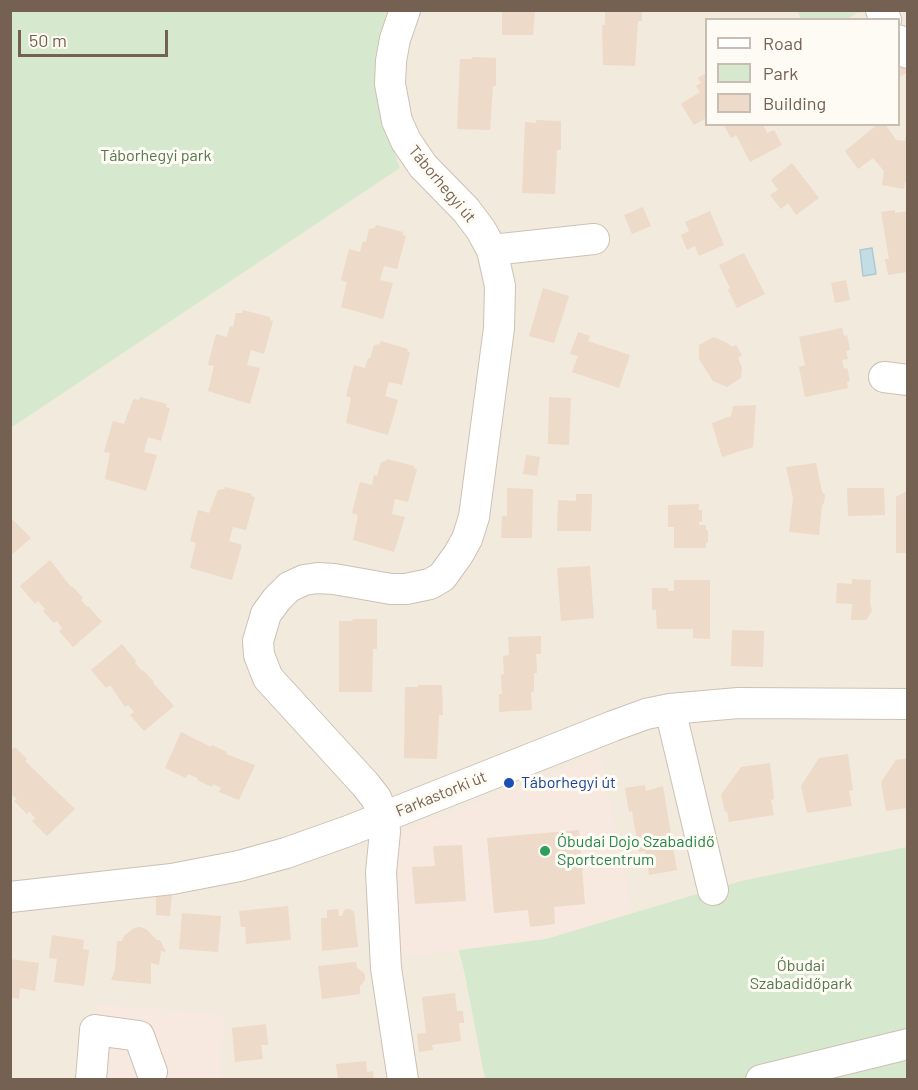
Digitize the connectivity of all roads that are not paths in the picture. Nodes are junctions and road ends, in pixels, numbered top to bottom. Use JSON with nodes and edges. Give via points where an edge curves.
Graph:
{"nodes":[{"id":1,"x":405,"y":10,"type":"edge"},
{"id":2,"x":594,"y":239,"type":"dead end"},
{"id":3,"x":492,"y":250,"type":"junction"},
{"id":4,"x":908,"y":704,"type":"edge"},
{"id":5,"x":670,"y":709,"type":"junction"},
{"id":6,"x":384,"y":816,"type":"junction"},
{"id":7,"x":712,"y":890,"type":"dead end"},
{"id":8,"x":10,"y":897,"type":"edge"},
{"id":9,"x":908,"y":1044,"type":"edge"},
{"id":10,"x":152,"y":1072,"type":"dead end"},
{"id":11,"x":91,"y":1080,"type":"edge"},
{"id":12,"x":403,"y":1080,"type":"edge"},
{"id":13,"x":761,"y":1080,"type":"edge"}],
"edges":[{"from":1,"to":3,"type":"street","name":"Táborhegyi út","via":[[391,62],[390,84],[397,121],[413,154],[466,210]]},
{"from":2,"to":3,"type":"street"},
{"from":3,"to":6,"type":"street","name":"Táborhegyi út","via":[[500,286],[499,328],[474,517],[458,555],[441,576],[418,588],[304,580],[277,599],[260,628],[258,656],[268,678],[365,784]]},
{"from":4,"to":5,"type":"street","name":"Farkastorki út","via":[[738,703]]},
{"from":5,"to":6,"type":"street","name":"Farkastorki út","via":[[613,726]]},
{"from":5,"to":7,"type":"street"},
{"from":6,"to":8,"type":"street","name":"Farkastorki út","via":[[286,854],[239,866],[172,879]]},
{"from":6,"to":12,"type":"street","via":[[381,872],[386,968]]},
{"from":9,"to":13,"type":"street"},
{"from":10,"to":11,"type":"street","via":[[139,1035],[95,1030]]}]}
